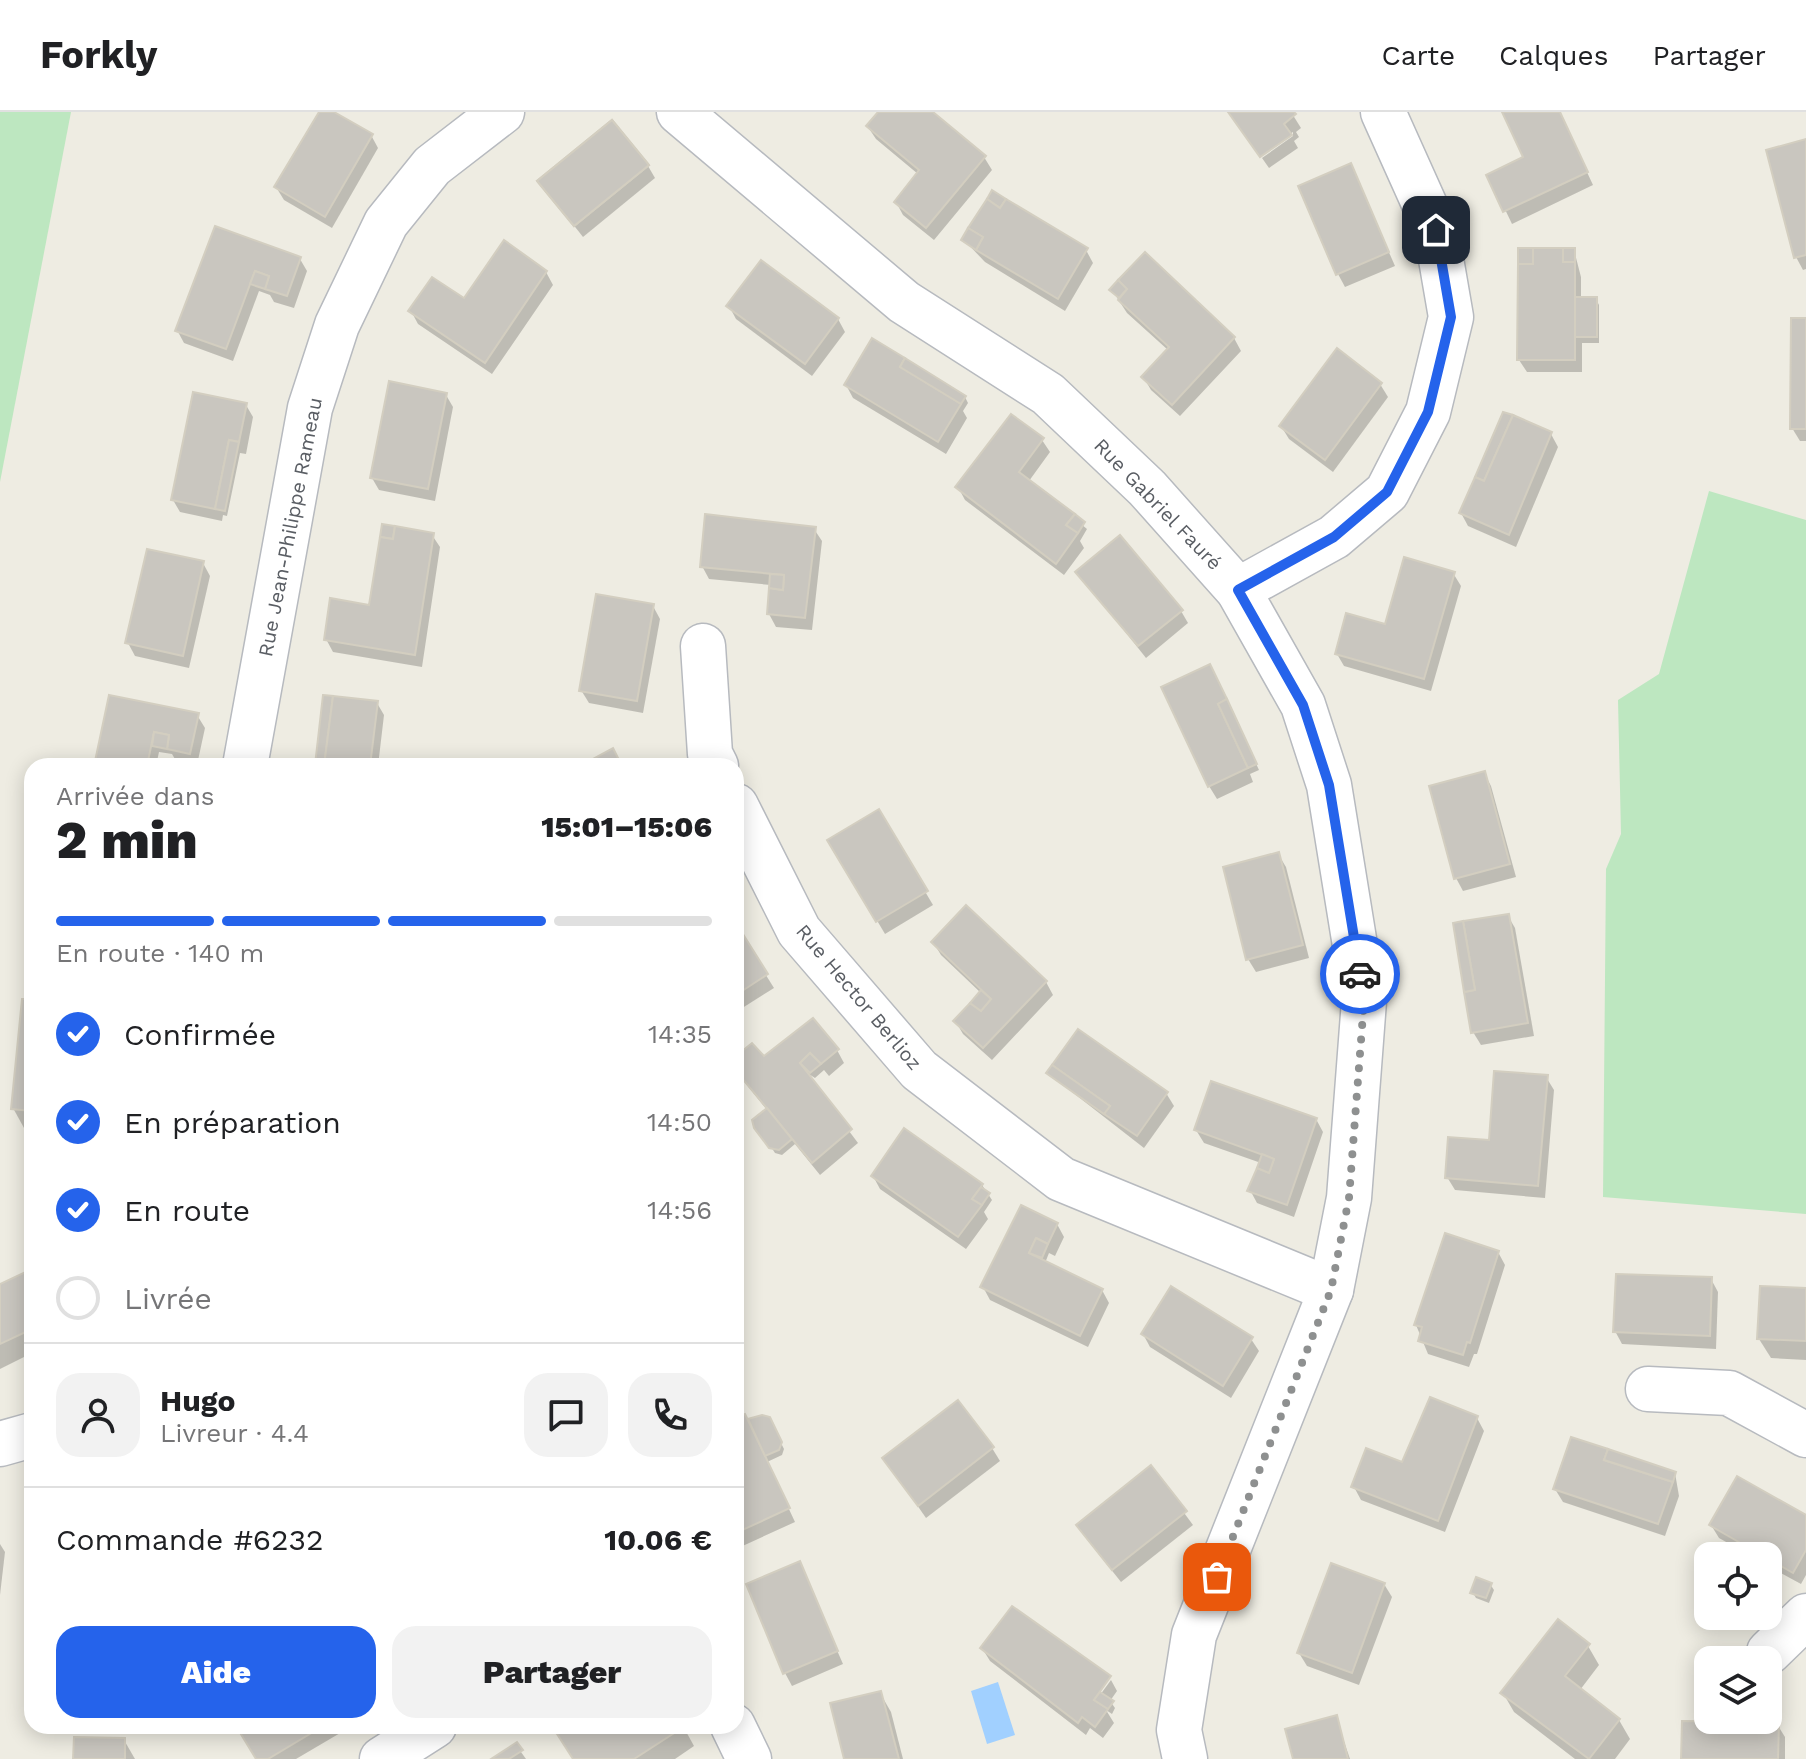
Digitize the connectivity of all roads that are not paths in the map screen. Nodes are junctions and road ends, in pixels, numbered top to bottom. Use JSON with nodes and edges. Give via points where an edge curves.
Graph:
{"nodes":[{"id":1,"x":502,"y":112,"type":"edge"},
{"id":2,"x":679,"y":112,"type":"edge"},
{"id":3,"x":1383,"y":112,"type":"edge"},
{"id":4,"x":1238,"y":590,"type":"junction"},
{"id":5,"x":703,"y":646,"type":"dead end"},
{"id":6,"x":246,"y":758,"type":"edge"},
{"id":7,"x":712,"y":758,"type":"edge"},
{"id":8,"x":744,"y":822,"type":"edge"},
{"id":9,"x":1331,"y":1290,"type":"junction"},
{"id":10,"x":1648,"y":1389,"type":"dead end"},
{"id":11,"x":1806,"y":1435,"type":"edge"},
{"id":12,"x":24,"y":1437,"type":"edge"},
{"id":13,"x":0,"y":1444,"type":"edge"},
{"id":14,"x":1806,"y":1616,"type":"edge"},
{"id":15,"x":1775,"y":1646,"type":"edge"},
{"id":16,"x":421,"y":1734,"type":"edge"},
{"id":17,"x":737,"y":1734,"type":"edge"},
{"id":18,"x":382,"y":1759,"type":"edge"},
{"id":19,"x":749,"y":1759,"type":"edge"},
{"id":20,"x":1185,"y":1759,"type":"edge"}],
"edges":[{"from":1,"to":6,"type":"street","name":"Rue Jean-Philippe Rameau","via":[[432,166],[386,223],[337,325],[310,408]]},
{"from":2,"to":4,"type":"street","name":"Rue Gabriel Fauré","via":[[904,302],[1048,394],[1147,488]]},
{"from":3,"to":4,"type":"street","via":[[1436,230],[1451,317],[1428,412],[1387,492],[1334,537]]},
{"from":4,"to":9,"type":"street","name":"Rue Gabriel Fauré","via":[[1303,705],[1329,785],[1364,1001],[1349,1198]]},
{"from":5,"to":7,"type":"street"},
{"from":8,"to":9,"type":"street","name":"Rue Hector Berlioz","via":[[799,931],[919,1070],[1061,1179]]},
{"from":9,"to":20,"type":"street","name":"Rue Gabriel Fauré","via":[[1194,1635],[1179,1730]]},
{"from":10,"to":11,"type":"street","via":[[1729,1393]]},
{"from":12,"to":13,"type":"street"},
{"from":14,"to":15,"type":"street"},
{"from":16,"to":18,"type":"street"},
{"from":17,"to":19,"type":"street"}]}
